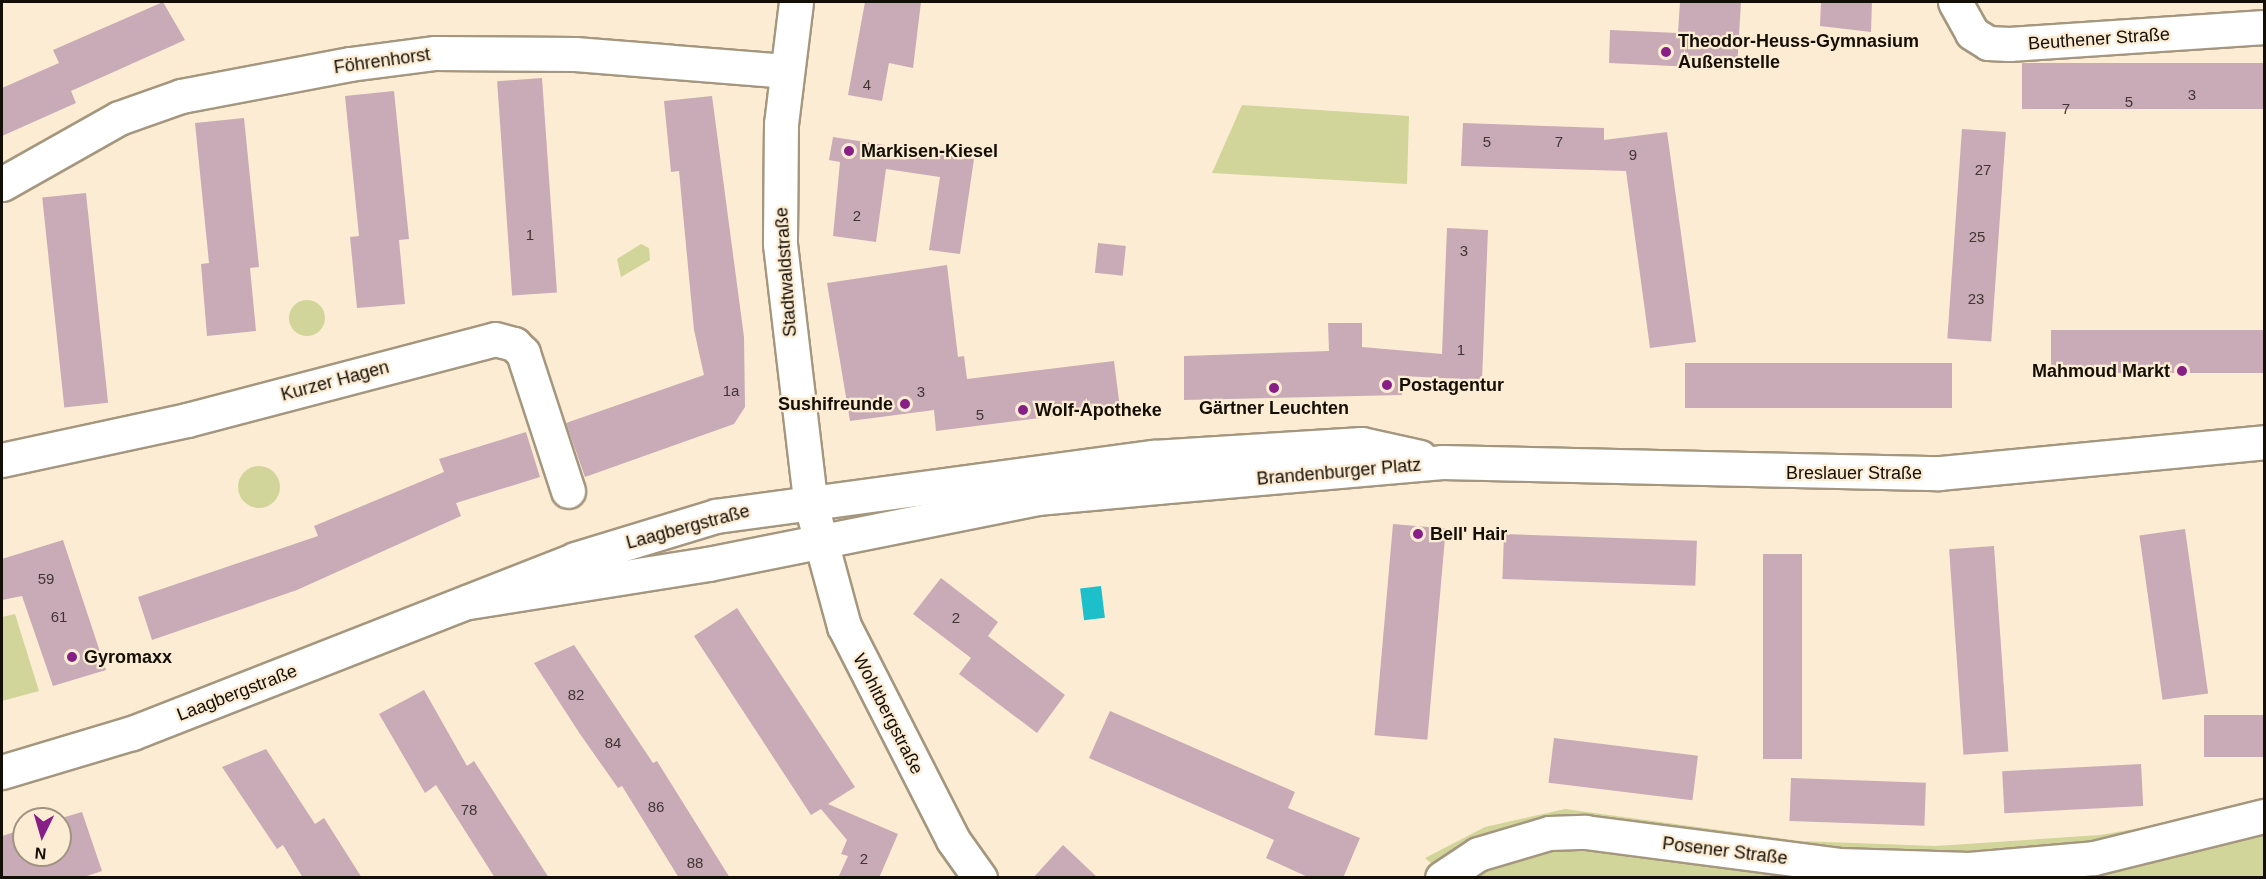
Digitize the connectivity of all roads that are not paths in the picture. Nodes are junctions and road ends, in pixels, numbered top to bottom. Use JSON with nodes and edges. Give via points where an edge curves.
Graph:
{"nodes":[{"id":1,"x":796,"y":2,"type":"edge"},
{"id":2,"x":1954,"y":2,"type":"edge"},
{"id":3,"x":2265,"y":27,"type":"edge"},
{"id":4,"x":785,"y":71,"type":"junction"},
{"id":5,"x":2,"y":184,"type":"edge"},
{"id":6,"x":2265,"y":442,"type":"edge"},
{"id":7,"x":2,"y":460,"type":"edge"},
{"id":8,"x":1442,"y":462,"type":"junction"},
{"id":9,"x":568,"y":491,"type":"dead end"},
{"id":10,"x":810,"y":501,"type":"junction"},
{"id":11,"x":820,"y":541,"type":"junction"},
{"id":12,"x":468,"y":602,"type":"junction"},
{"id":13,"x":2,"y":772,"type":"edge"},
{"id":14,"x":2265,"y":816,"type":"edge"},
{"id":15,"x":980,"y":878,"type":"edge"},
{"id":16,"x":1442,"y":878,"type":"edge"}],
"edges":[{"from":1,"to":4,"type":"street","name":"Stadtwaldstraße"},
{"from":2,"to":3,"type":"street","name":"Beuthener Straße","via":[[1972,33],[1988,43]]},
{"from":4,"to":5,"type":"street","name":"Föhrenhorst","via":[[574,54],[435,53],[350,64],[181,96],[119,118]]},
{"from":4,"to":10,"type":"street","name":"Stadtwaldstraße","via":[[780,244]]},
{"from":6,"to":8,"type":"street","name":"Breslauer Straße","via":[[2112,461],[1916,473]]},
{"from":7,"to":9,"type":"street","name":"Kurzer Hagen","via":[[187,420],[495,339],[514,344],[522,353]]},
{"from":8,"to":10,"type":"street","name":"Brandenburger Platz","via":[[1362,444],[1340,445],[1153,457]]},
{"from":8,"to":11,"type":"street","name":"Brandenburger Platz","via":[[1037,498]]},
{"from":10,"to":11,"type":"street","name":"Stadtwaldstraße"},
{"from":10,"to":12,"type":"street","name":"Laagbergstraße","via":[[716,516],[575,559]]},
{"from":11,"to":12,"type":"street","name":"Laagbergstraße"},
{"from":11,"to":15,"type":"street","name":"Wohltbergstraße","via":[[844,626],[953,840]]},
{"from":12,"to":13,"type":"street","name":"Laagbergstraße","via":[[155,724]]},
{"from":14,"to":16,"type":"street","name":"Posener Straße","via":[[2094,858],[1969,869],[1839,865],[1585,832],[1549,833],[1478,854]]}]}
